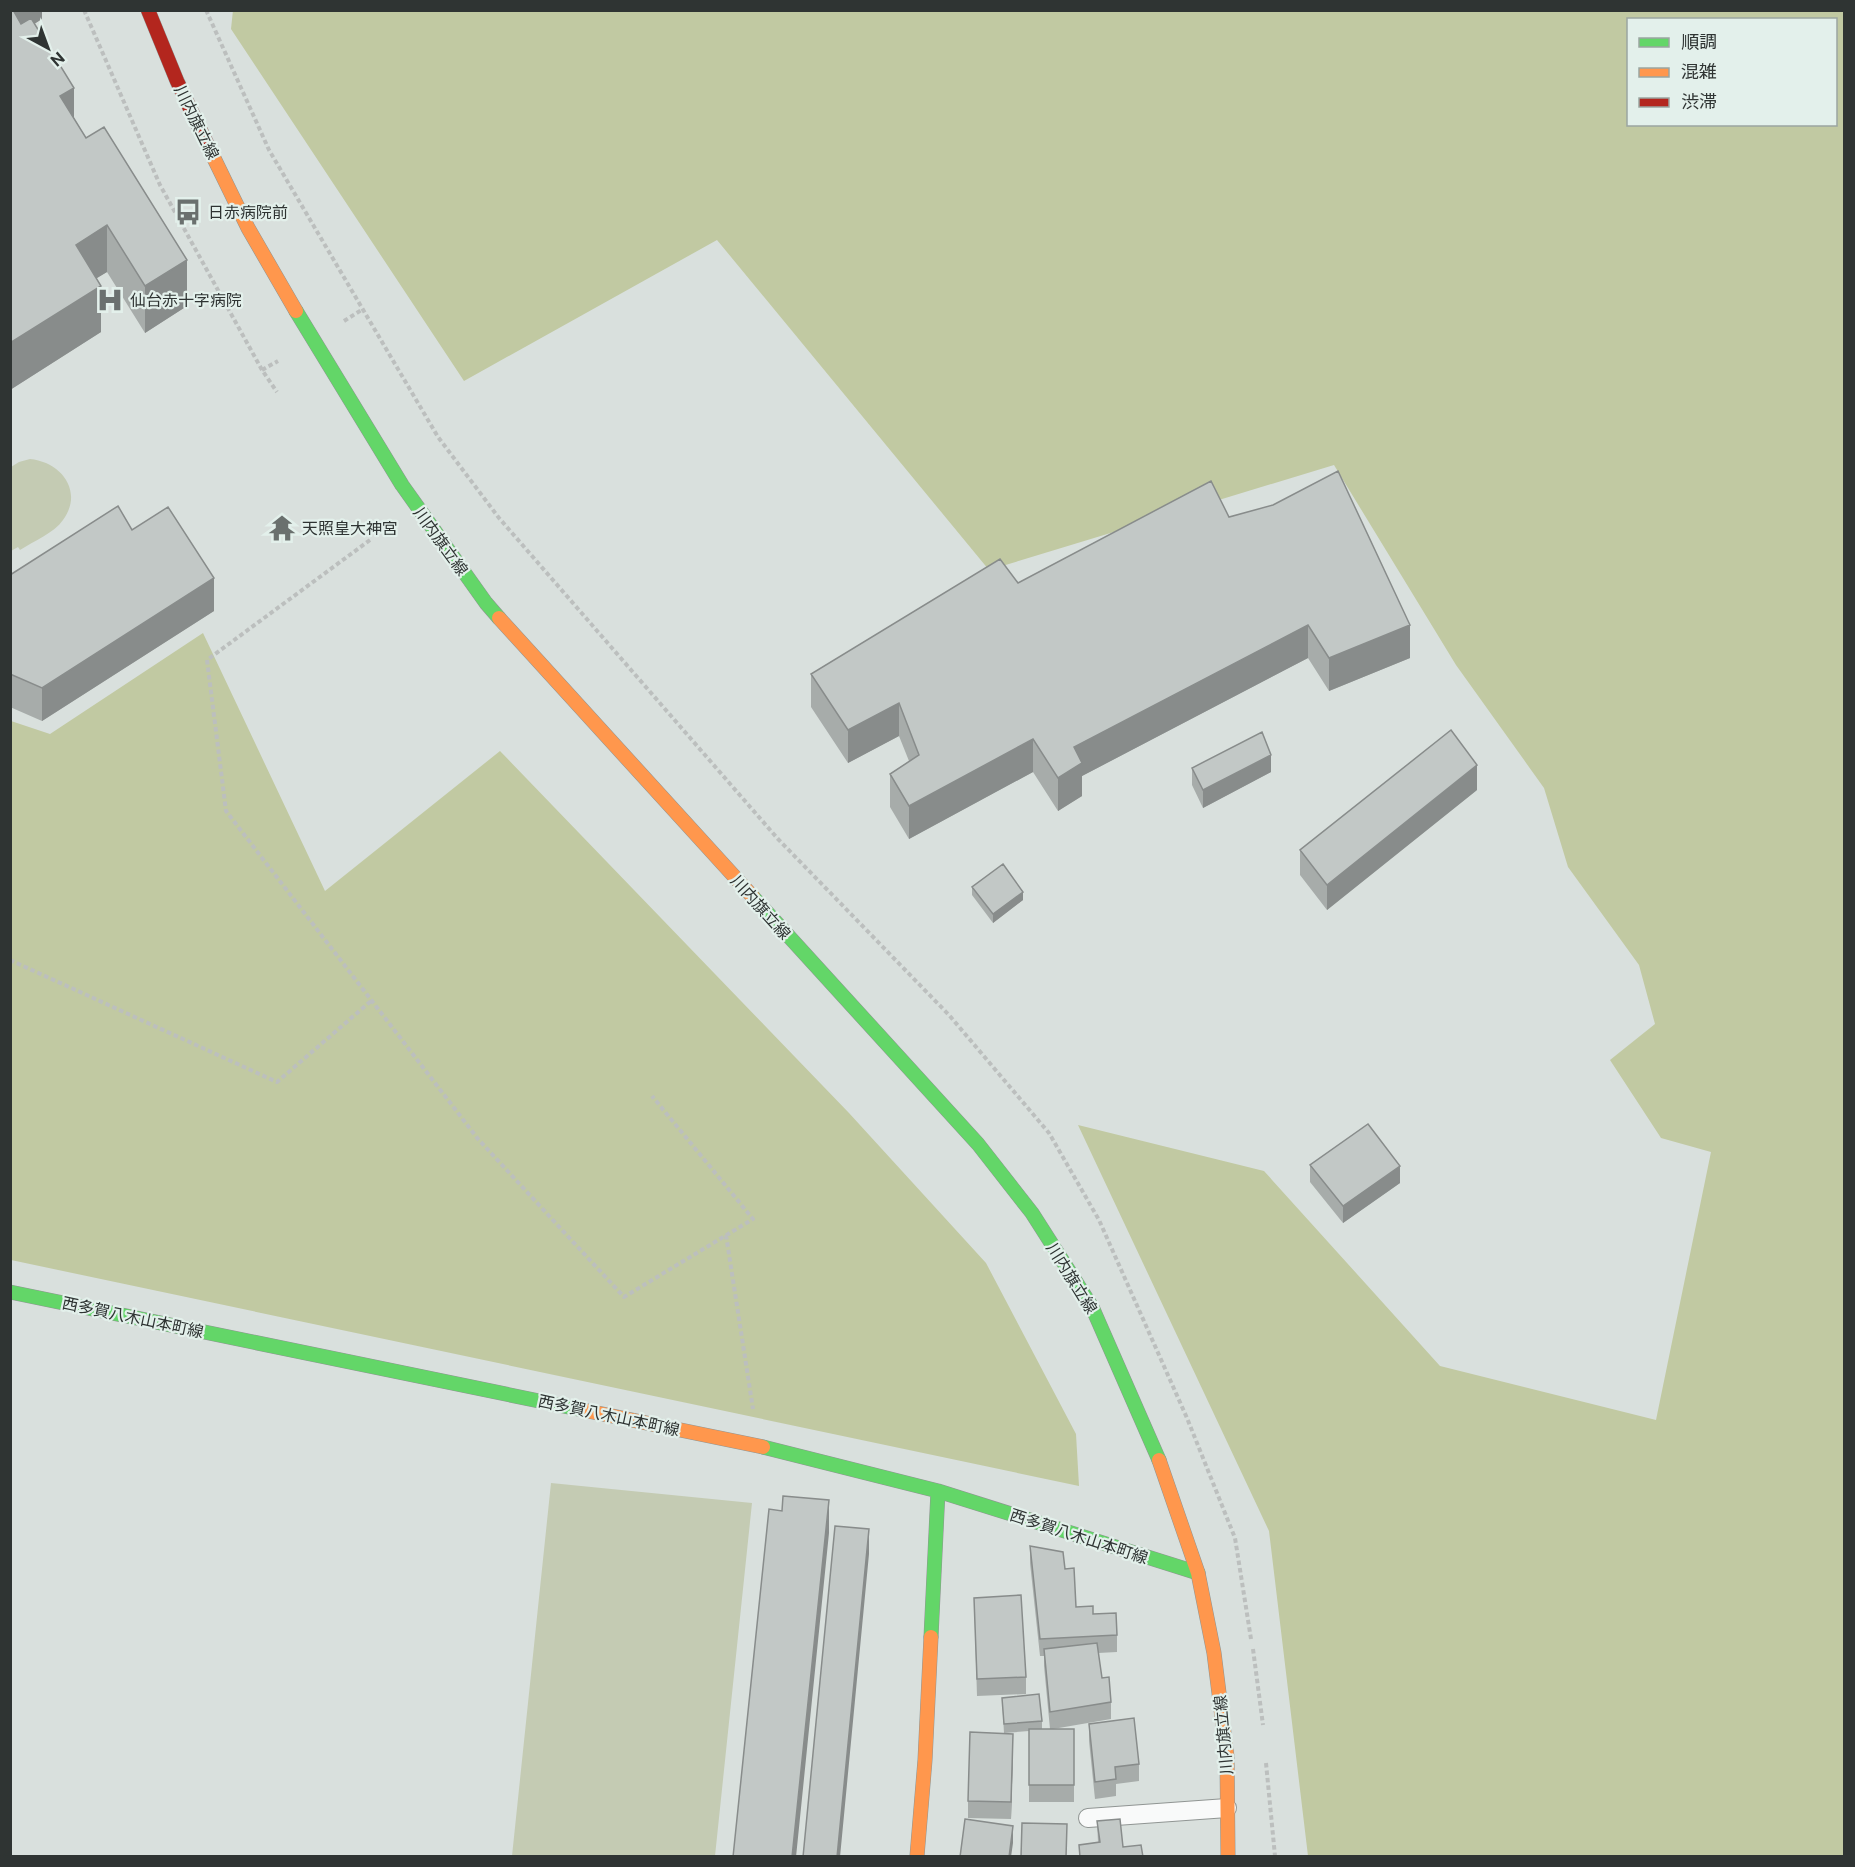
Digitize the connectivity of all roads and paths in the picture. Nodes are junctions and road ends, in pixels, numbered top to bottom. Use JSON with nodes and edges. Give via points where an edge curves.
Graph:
{"nodes":[{"id":1,"x":84,"y":10,"type":"edge"},
{"id":2,"x":148,"y":10,"type":"edge"},
{"id":3,"x":364,"y":309,"type":"dead end"},
{"id":4,"x":344,"y":321,"type":"dead end"},
{"id":5,"x":278,"y":361,"type":"dead end"},
{"id":6,"x":262,"y":370,"type":"junction"},
{"id":7,"x":277,"y":392,"type":"dead end"},
{"id":8,"x":370,"y":540,"type":"dead end"},
{"id":9,"x":10,"y":960,"type":"edge"},
{"id":10,"x":371,"y":1000,"type":"junction"},
{"id":11,"x":652,"y":1096,"type":"dead end"},
{"id":12,"x":726,"y":1234,"type":"junction"},
{"id":13,"x":10,"y":1292,"type":"edge"},
{"id":14,"x":759,"y":1446,"type":"junction"},
{"id":15,"x":938,"y":1491,"type":"junction"},
{"id":16,"x":1198,"y":1573,"type":"junction"},
{"id":17,"x":1227,"y":1808,"type":"junction"},
{"id":18,"x":1088,"y":1818,"type":"dead end"},
{"id":19,"x":917,"y":1857,"type":"edge"},
{"id":20,"x":1228,"y":1857,"type":"edge"}],
"edges":[{"from":1,"to":6,"type":"path","via":[[160,185]]},
{"from":2,"to":16,"type":"street","name":"川内旗立線","via":[[177,81],[248,228],[402,485],[486,603],[978,1143],[1032,1213],[1092,1307],[1154,1446]]},
{"from":3,"to":4,"type":"path"},
{"from":5,"to":6,"type":"path"},
{"from":6,"to":7,"type":"path"},
{"from":8,"to":10,"type":"path","via":[[207,660],[226,811]]},
{"from":9,"to":10,"type":"path","via":[[277,1082]]},
{"from":10,"to":12,"type":"path","via":[[478,1139],[624,1297]]},
{"from":11,"to":12,"type":"path","via":[[753,1219]]},
{"from":12,"to":14,"type":"path"},
{"from":13,"to":14,"type":"street","name":"西多賀八木山本町線"},
{"from":14,"to":15,"type":"street","name":"西多賀八木山本町線"},
{"from":15,"to":16,"type":"street","name":"西多賀八木山本町線"},
{"from":15,"to":19,"type":"street"},
{"from":16,"to":17,"type":"street","name":"川内旗立線","via":[[1214,1653],[1227,1757]]},
{"from":17,"to":18,"type":"lane"},
{"from":17,"to":20,"type":"street","name":"川内旗立線"}]}
